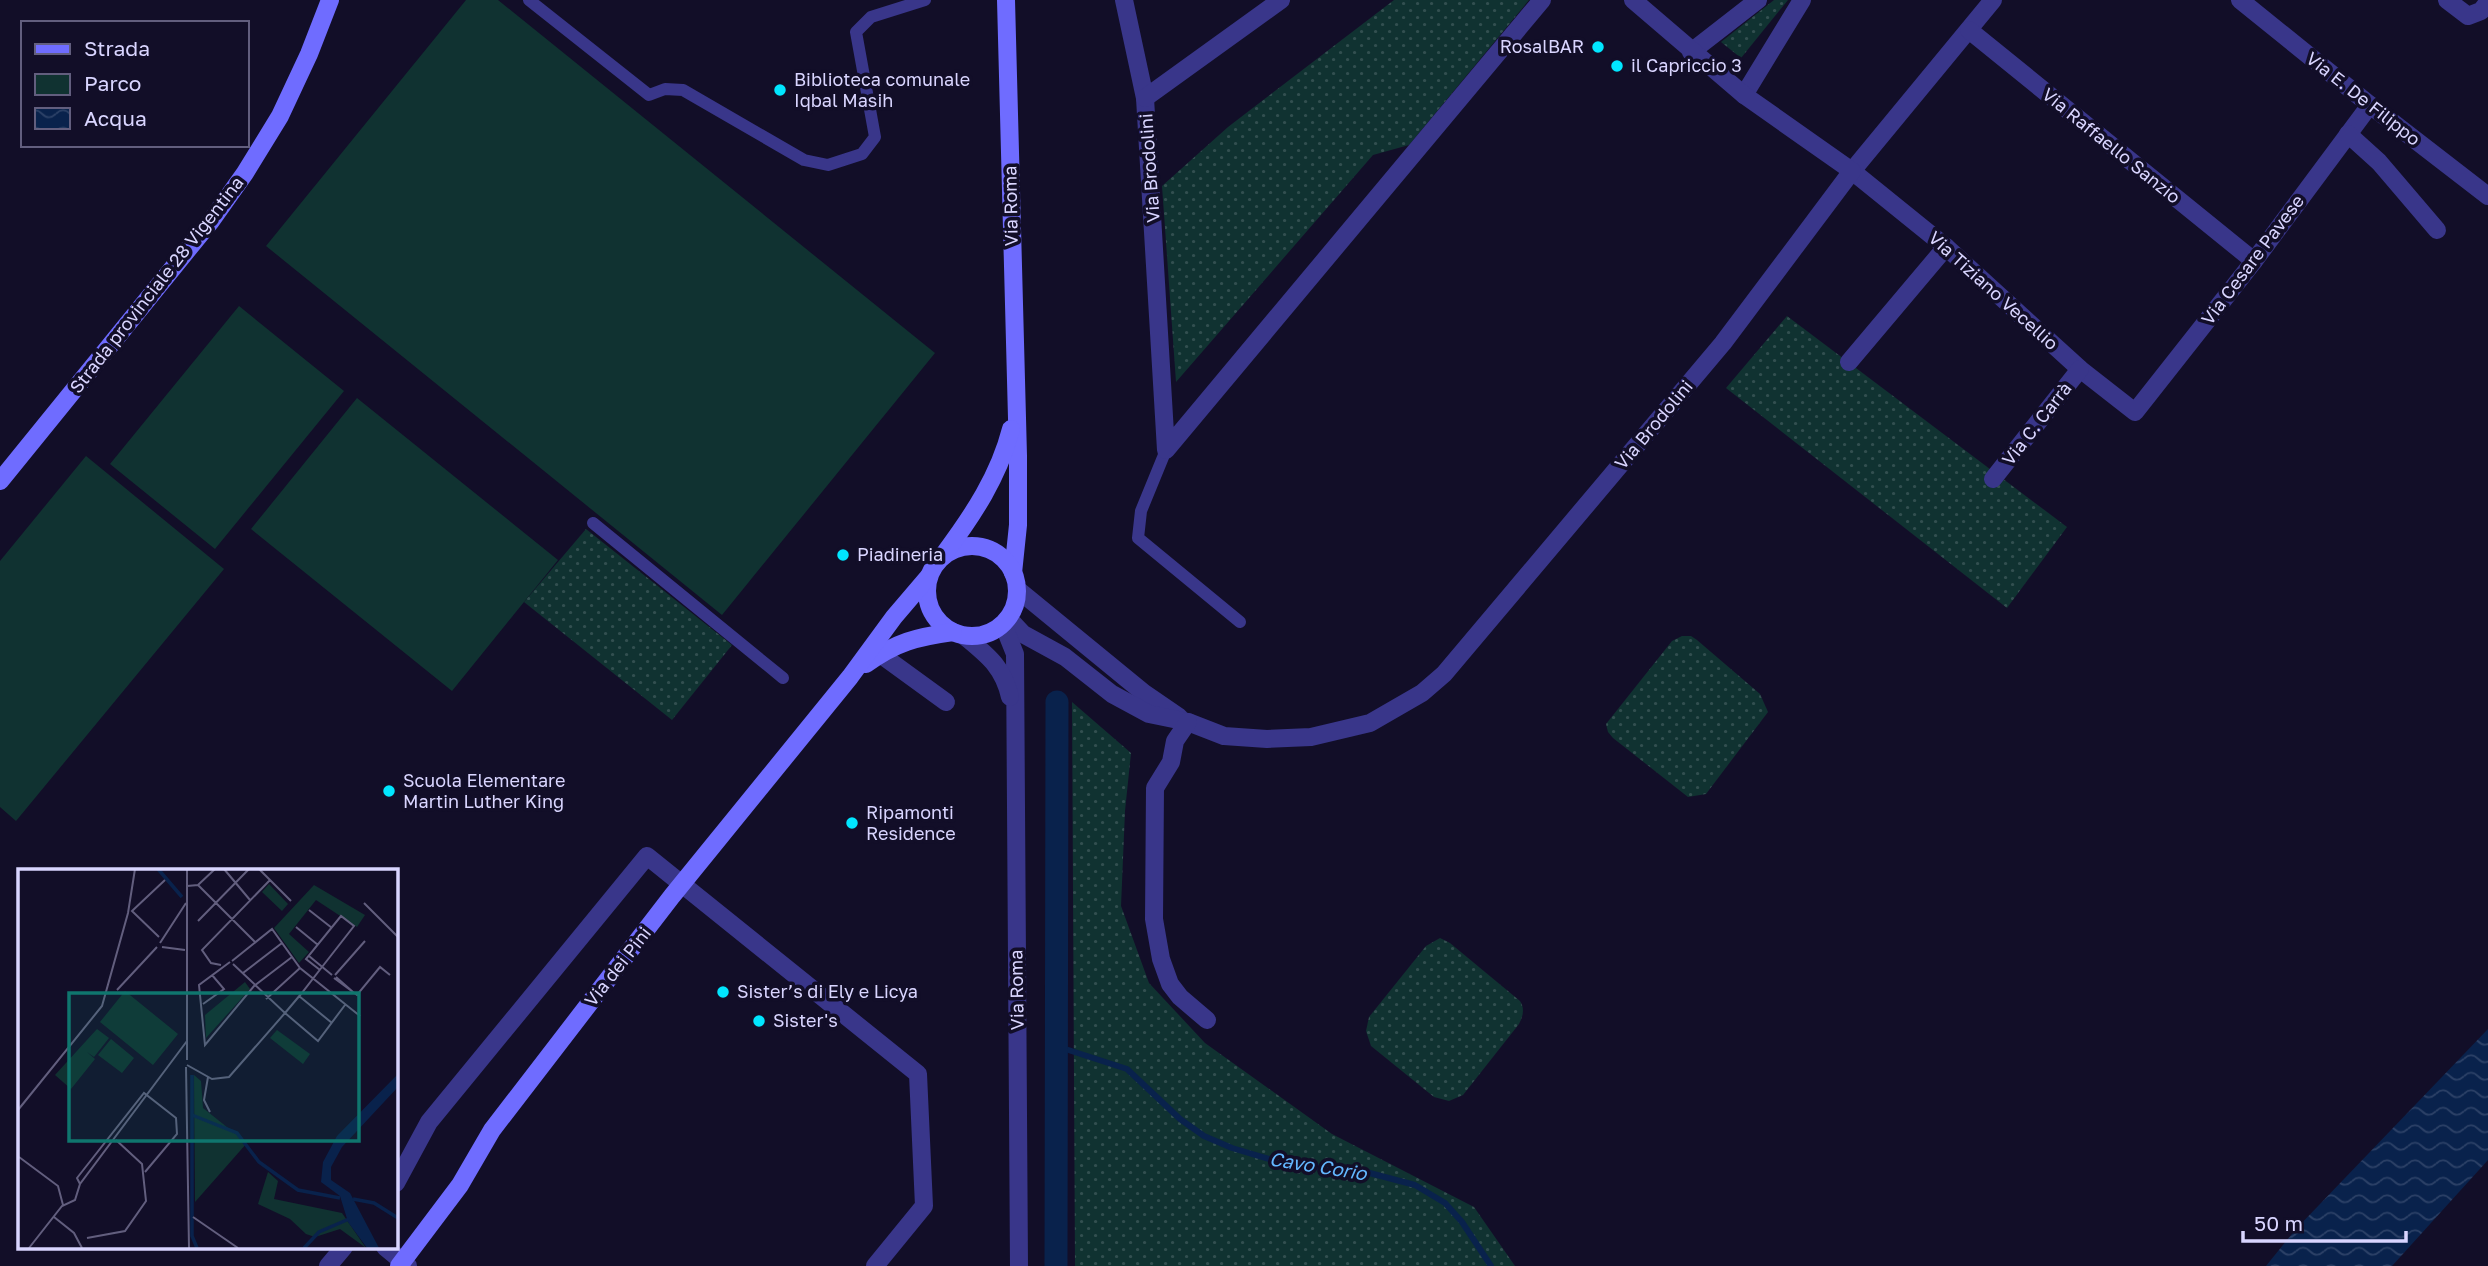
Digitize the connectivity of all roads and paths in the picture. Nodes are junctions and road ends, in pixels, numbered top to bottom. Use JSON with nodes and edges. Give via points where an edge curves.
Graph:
{"nodes":[{"id":1,"x":330,"y":0,"type":"edge"},
{"id":2,"x":529,"y":0,"type":"edge"},
{"id":3,"x":925,"y":0,"type":"edge"},
{"id":4,"x":1006,"y":0,"type":"edge"},
{"id":5,"x":1124,"y":0,"type":"edge"},
{"id":6,"x":1280,"y":0,"type":"edge"},
{"id":7,"x":1542,"y":0,"type":"edge"},
{"id":8,"x":1633,"y":0,"type":"edge"},
{"id":9,"x":1758,"y":0,"type":"edge"},
{"id":10,"x":1802,"y":0,"type":"edge"},
{"id":11,"x":1993,"y":0,"type":"edge"},
{"id":12,"x":2240,"y":0,"type":"edge"},
{"id":13,"x":2447,"y":0,"type":"edge"},
{"id":14,"x":2485,"y":7,"type":"edge"},
{"id":15,"x":1969,"y":30,"type":"junction"},
{"id":16,"x":1691,"y":52,"type":"junction"},
{"id":17,"x":1744,"y":94,"type":"junction"},
{"id":18,"x":1145,"y":98,"type":"junction"},
{"id":19,"x":2370,"y":105,"type":"junction"},
{"id":20,"x":2348,"y":134,"type":"junction"},
{"id":21,"x":1852,"y":171,"type":"junction"},
{"id":22,"x":2488,"y":196,"type":"edge"},
{"id":23,"x":2437,"y":230,"type":"dead end"},
{"id":24,"x":1947,"y":247,"type":"junction"},
{"id":25,"x":2254,"y":261,"type":"junction"},
{"id":26,"x":1849,"y":362,"type":"dead end"},
{"id":27,"x":2080,"y":369,"type":"junction"},
{"id":28,"x":1015,"y":412,"type":"junction"},
{"id":29,"x":2135,"y":412,"type":"joint"},
{"id":30,"x":1166,"y":450,"type":"junction"},
{"id":31,"x":1993,"y":479,"type":"dead end"},
{"id":32,"x":0,"y":481,"type":"edge"},
{"id":33,"x":593,"y":523,"type":"dead end"},
{"id":34,"x":934,"y":569,"type":"junction"},
{"id":35,"x":1015,"y":581,"type":"junction"},
{"id":36,"x":1005,"y":621,"type":"junction"},
{"id":37,"x":1240,"y":622,"type":"dead end"},
{"id":38,"x":958,"y":634,"type":"junction"},
{"id":39,"x":880,"y":654,"type":"junction"},
{"id":40,"x":850,"y":677,"type":"junction"},
{"id":41,"x":783,"y":678,"type":"dead end"},
{"id":42,"x":946,"y":702,"type":"dead end"},
{"id":43,"x":1014,"y":714,"type":"junction"},
{"id":44,"x":1188,"y":722,"type":"junction"},
{"id":45,"x":682,"y":883,"type":"junction"},
{"id":46,"x":1208,"y":1020,"type":"dead end"},
{"id":47,"x":397,"y":1180,"type":"edge"},
{"id":48,"x":343,"y":1248,"type":"edge"},
{"id":49,"x":387,"y":1248,"type":"edge"},
{"id":50,"x":403,"y":1264,"type":"edge"},
{"id":51,"x":328,"y":1266,"type":"edge"},
{"id":52,"x":875,"y":1266,"type":"edge"},
{"id":53,"x":1019,"y":1266,"type":"edge"}],
"edges":[{"from":1,"to":32,"type":"street","name":"Strada provinciale 28 Vigentina","via":[[280,116],[245,173],[203,232]]},
{"from":2,"to":3,"type":"lane","via":[[649,95],[664,89],[683,90],[804,160],[828,165],[862,154],[875,137],[856,32],[871,17]]},
{"from":4,"to":28,"type":"street","name":"Via Roma"},
{"from":5,"to":18,"type":"street","name":"Via Brodolini"},
{"from":6,"to":18,"type":"street"},
{"from":7,"to":30,"type":"street"},
{"from":8,"to":16,"type":"street"},
{"from":9,"to":16,"type":"street"},
{"from":10,"to":17,"type":"street"},
{"from":11,"to":15,"type":"street","name":"Via Brodolini"},
{"from":12,"to":19,"type":"street","name":"Via E. De Filippo"},
{"from":13,"to":14,"type":"street","via":[[2468,16]]},
{"from":15,"to":21,"type":"street","name":"Via Brodolini"},
{"from":15,"to":25,"type":"street","name":"Via Raffaello Sanzio"},
{"from":16,"to":17,"type":"street"},
{"from":17,"to":21,"type":"street"},
{"from":18,"to":30,"type":"street","name":"Via Brodolini"},
{"from":19,"to":20,"type":"street","name":"Via Cesare Pavese"},
{"from":19,"to":22,"type":"street","name":"Via E. De Filippo"},
{"from":20,"to":23,"type":"street","via":[[2379,162]]},
{"from":20,"to":25,"type":"street","name":"Via Cesare Pavese"},
{"from":21,"to":24,"type":"street","name":"Via Tiziano Vecellio"},
{"from":21,"to":44,"type":"street","name":"Via Brodolini","via":[[1723,343],[1444,674],[1422,693],[1370,723],[1311,737],[1224,736]]},
{"from":24,"to":26,"type":"street"},
{"from":24,"to":27,"type":"street","name":"Via Tiziano Vecellio"},
{"from":25,"to":29,"type":"street","name":"Via Cesare Pavese"},
{"from":27,"to":29,"type":"street","name":"Via Tiziano Vecellio"},
{"from":27,"to":31,"type":"street","name":"Via C. Carrà"},
{"from":28,"to":34,"type":"street","name":"Via Roma","via":[[1004,456],[974,513]]},
{"from":28,"to":35,"type":"street","name":"Via Roma"},
{"from":30,"to":37,"type":"lane","via":[[1141,510],[1138,538]]},
{"from":33,"to":41,"type":"lane"},
{"from":34,"to":35,"type":"street","via":[[952,550],[988,548],[1003,558]]},
{"from":34,"to":38,"type":"street","via":[[928,602],[942,625]]},
{"from":34,"to":40,"type":"street","name":"Via dei Pini"},
{"from":35,"to":36,"type":"street","via":[[1015,605]]},
{"from":35,"to":44,"type":"street","name":"Via Brodolini","via":[[1144,693]]},
{"from":36,"to":38,"type":"street","via":[[978,636]]},
{"from":36,"to":43,"type":"street","name":"Via Roma","via":[[1015,654]]},
{"from":36,"to":44,"type":"street","name":"Via Brodolini","via":[[1065,657],[1112,694],[1149,714]]},
{"from":38,"to":39,"type":"street","name":"Via dei Pini","via":[[914,638]]},
{"from":38,"to":43,"type":"street","name":"Via Roma","via":[[994,661],[1007,681]]},
{"from":39,"to":40,"type":"street","name":"Via dei Pini"},
{"from":39,"to":42,"type":"street"},
{"from":40,"to":45,"type":"street","name":"Via dei Pini"},
{"from":43,"to":53,"type":"street","name":"Via Roma"},
{"from":44,"to":46,"type":"street","via":[[1155,788],[1154,919],[1170,984]]},
{"from":45,"to":47,"type":"street","via":[[647,856],[429,1122]]},
{"from":45,"to":50,"type":"street","name":"Via dei Pini","via":[[492,1130],[460,1185]]},
{"from":45,"to":52,"type":"street","via":[[918,1074],[924,1206]]},
{"from":48,"to":51,"type":"street"},
{"from":49,"to":50,"type":"street"}]}
